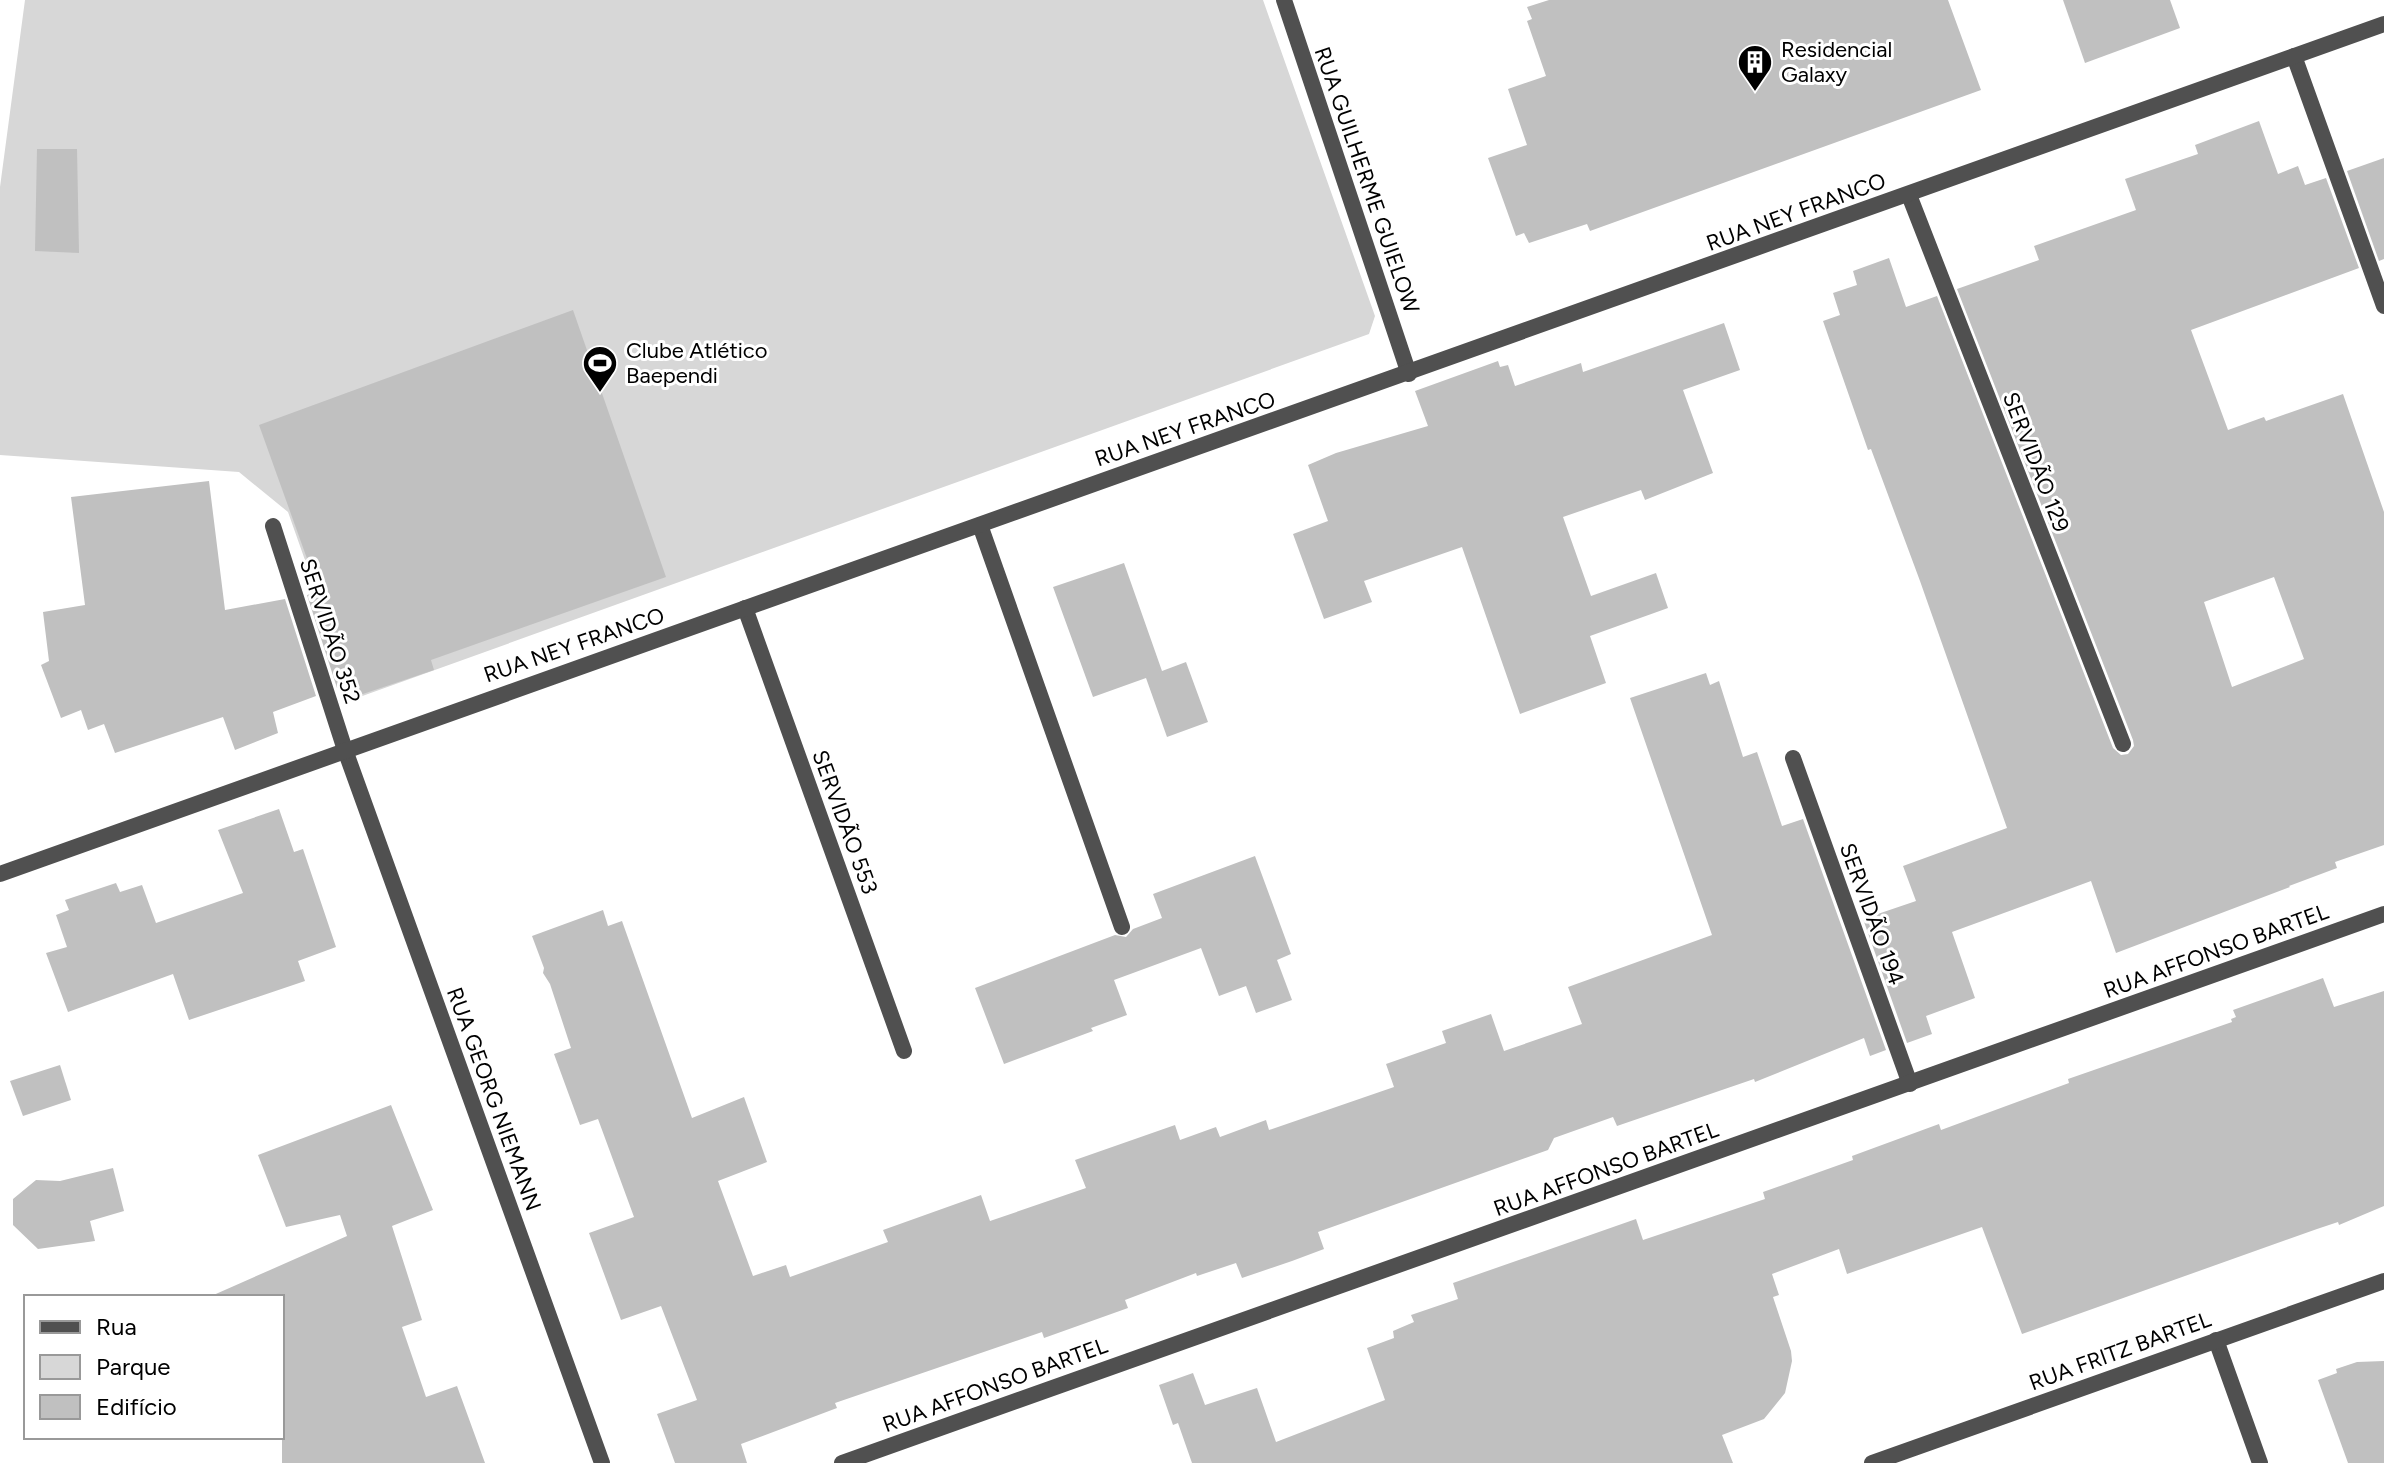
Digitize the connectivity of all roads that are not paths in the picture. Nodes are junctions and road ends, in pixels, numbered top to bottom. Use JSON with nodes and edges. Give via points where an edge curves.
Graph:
{"nodes":[{"id":1,"x":1284,"y":0,"type":"edge"},
{"id":2,"x":2384,"y":24,"type":"edge"},
{"id":3,"x":2294,"y":56,"type":"junction"},
{"id":4,"x":1909,"y":195,"type":"junction"},
{"id":5,"x":2384,"y":306,"type":"edge"},
{"id":6,"x":1409,"y":374,"type":"junction"},
{"id":7,"x":980,"y":525,"type":"junction"},
{"id":8,"x":273,"y":526,"type":"dead end"},
{"id":9,"x":745,"y":608,"type":"junction"},
{"id":10,"x":2123,"y":744,"type":"dead end"},
{"id":11,"x":345,"y":750,"type":"junction"},
{"id":12,"x":1793,"y":758,"type":"dead end"},
{"id":13,"x":0,"y":874,"type":"edge"},
{"id":14,"x":2384,"y":914,"type":"edge"},
{"id":15,"x":1122,"y":927,"type":"dead end"},
{"id":16,"x":904,"y":1051,"type":"dead end"},
{"id":17,"x":1910,"y":1084,"type":"junction"},
{"id":18,"x":2384,"y":1281,"type":"edge"},
{"id":19,"x":2216,"y":1340,"type":"junction"},
{"id":20,"x":602,"y":1463,"type":"edge"},
{"id":21,"x":842,"y":1463,"type":"edge"},
{"id":22,"x":1872,"y":1463,"type":"edge"},
{"id":23,"x":2260,"y":1463,"type":"edge"}],
"edges":[{"from":1,"to":6,"type":"street","name":"RUA GUILHERME GUIELOW"},
{"from":2,"to":3,"type":"street","name":"RUA NEY FRANCO"},
{"from":3,"to":4,"type":"street","name":"RUA NEY FRANCO"},
{"from":3,"to":5,"type":"street"},
{"from":4,"to":6,"type":"street","name":"RUA NEY FRANCO"},
{"from":4,"to":10,"type":"street","name":"SERVIDÃO 129"},
{"from":6,"to":7,"type":"street","name":"RUA NEY FRANCO"},
{"from":7,"to":9,"type":"street","name":"RUA NEY FRANCO"},
{"from":7,"to":15,"type":"street"},
{"from":8,"to":11,"type":"street","name":"SERVIDÃO 352"},
{"from":9,"to":11,"type":"street","name":"RUA NEY FRANCO"},
{"from":9,"to":16,"type":"street","name":"SERVIDÃO 553"},
{"from":11,"to":13,"type":"street","name":"RUA NEY FRANCO"},
{"from":11,"to":20,"type":"street","name":"RUA GEORG NIEMANN"},
{"from":12,"to":17,"type":"street","name":"SERVIDÃO 194"},
{"from":14,"to":17,"type":"street","name":"RUA AFFONSO BARTEL"},
{"from":17,"to":21,"type":"street","name":"RUA AFFONSO BARTEL"},
{"from":18,"to":19,"type":"street","name":"RUA FRITZ BARTEL"},
{"from":19,"to":22,"type":"street","name":"RUA FRITZ BARTEL"},
{"from":19,"to":23,"type":"street"}]}
